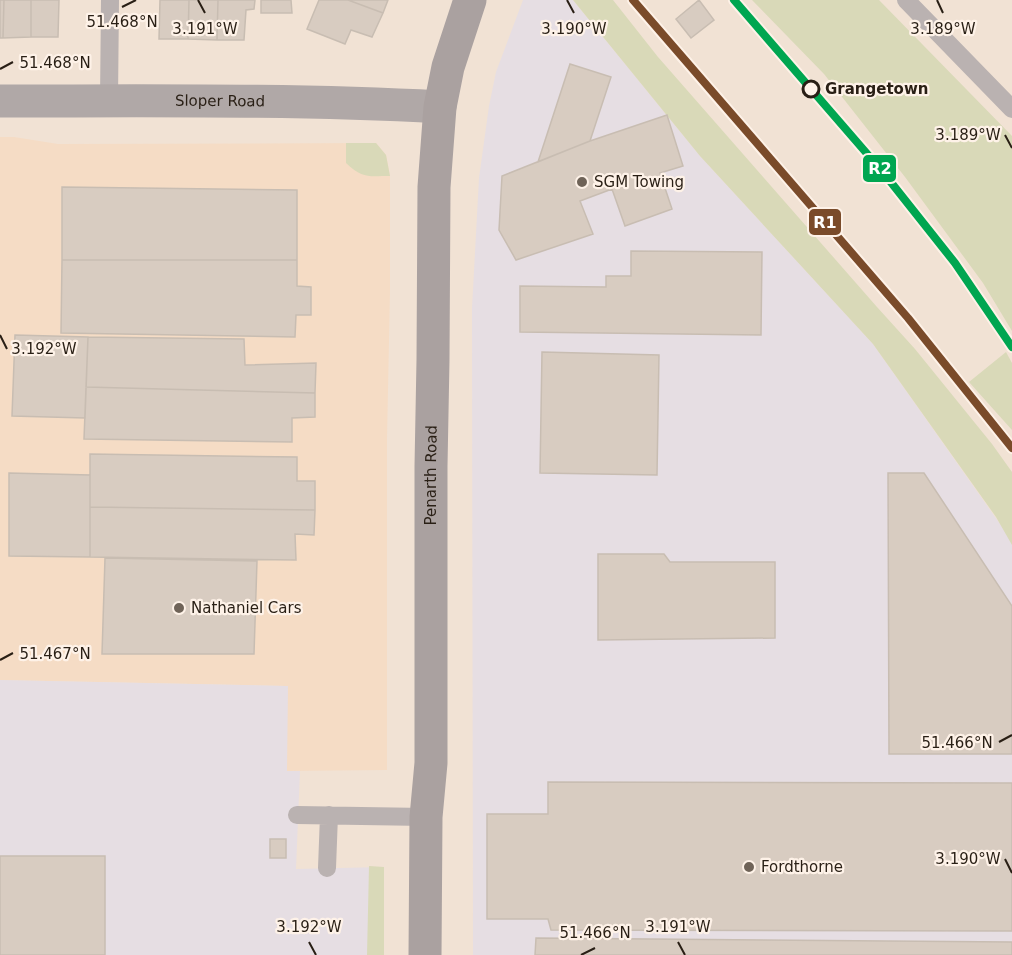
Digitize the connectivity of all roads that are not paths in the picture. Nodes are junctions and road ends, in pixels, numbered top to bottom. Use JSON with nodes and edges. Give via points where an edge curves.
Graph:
{"nodes":[{"id":1,"x":110,"y":0,"type":"edge"},
{"id":2,"x":470,"y":0,"type":"edge"},
{"id":3,"x":906,"y":0,"type":"edge"},
{"id":4,"x":109,"y":100,"type":"junction"},
{"id":5,"x":0,"y":101,"type":"edge"},
{"id":6,"x":440,"y":107,"type":"junction"},
{"id":7,"x":1012,"y":109,"type":"edge"},
{"id":8,"x":297,"y":815,"type":"dead end"},
{"id":9,"x":329,"y":815,"type":"junction"},
{"id":10,"x":426,"y":817,"type":"junction"},
{"id":11,"x":327,"y":868,"type":"dead end"},
{"id":12,"x":425,"y":955,"type":"edge"}],
"edges":[{"from":1,"to":4,"type":"lane"},
{"from":2,"to":6,"type":"main road","name":"Penarth Road","via":[[448,67]]},
{"from":3,"to":7,"type":"lane"},
{"from":4,"to":5,"type":"street","name":"Sloper Road"},
{"from":4,"to":6,"type":"street","name":"Sloper Road"},
{"from":6,"to":10,"type":"main road","name":"Penarth Road","via":[[434,200],[430,763]]},
{"from":8,"to":9,"type":"lane"},
{"from":9,"to":10,"type":"lane"},
{"from":9,"to":11,"type":"lane"},
{"from":10,"to":12,"type":"main road","name":"Penarth Road"}]}
